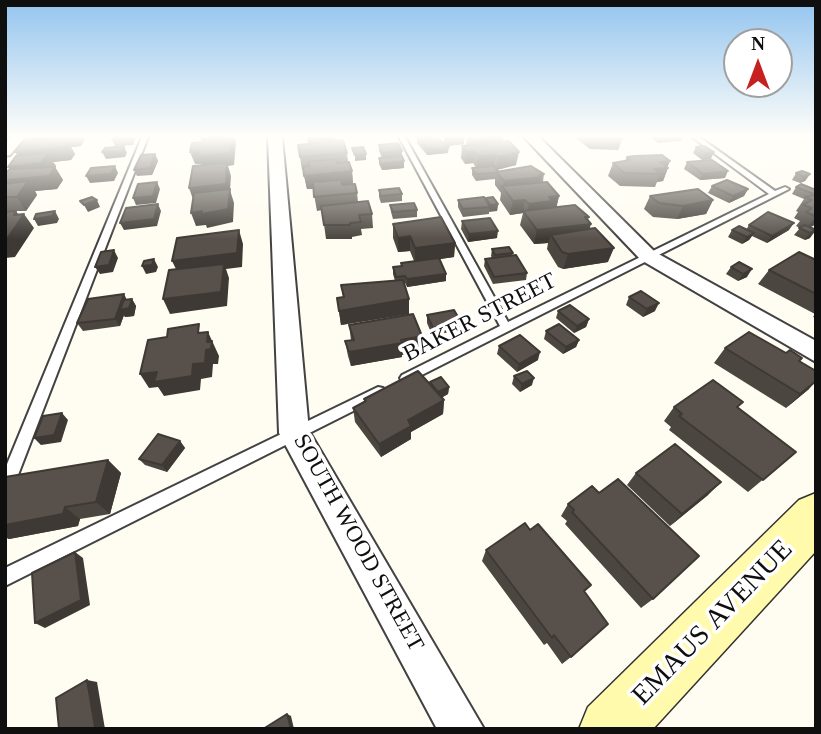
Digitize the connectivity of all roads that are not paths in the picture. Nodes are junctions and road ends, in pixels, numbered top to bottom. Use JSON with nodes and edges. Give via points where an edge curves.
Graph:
{"nodes":[{"id":1,"x":131,"y":171,"type":"edge"},
{"id":2,"x":277,"y":171,"type":"edge"},
{"id":3,"x":421,"y":171,"type":"edge"},
{"id":4,"x":565,"y":171,"type":"edge"},
{"id":5,"x":749,"y":171,"type":"edge"},
{"id":6,"x":648,"y":256,"type":"junction"},
{"id":7,"x":506,"y":328,"type":"junction"},
{"id":8,"x":816,"y":353,"type":"edge"},
{"id":9,"x":294,"y":433,"type":"junction"},
{"id":10,"x":5,"y":488,"type":"edge"},
{"id":11,"x":816,"y":516,"type":"edge"},
{"id":12,"x":5,"y":577,"type":"edge"},
{"id":13,"x":462,"y":729,"type":"edge"},
{"id":14,"x":610,"y":729,"type":"edge"}],
"edges":[{"from":1,"to":10,"type":"lane"},
{"from":2,"to":9,"type":"street","name":"SOUTH WOOD STREET"},
{"from":3,"to":7,"type":"lane"},
{"from":4,"to":6,"type":"street"},
{"from":5,"to":6,"type":"lane","name":"BAKER STREET","via":[[780,191]]},
{"from":6,"to":7,"type":"lane","name":"BAKER STREET"},
{"from":6,"to":8,"type":"street"},
{"from":7,"to":9,"type":"lane","name":"BAKER STREET"},
{"from":9,"to":12,"type":"lane","name":"BAKER STREET"},
{"from":9,"to":13,"type":"street","name":"SOUTH WOOD STREET"},
{"from":11,"to":14,"type":"main road","name":"EMAUS AVENUE"}]}
